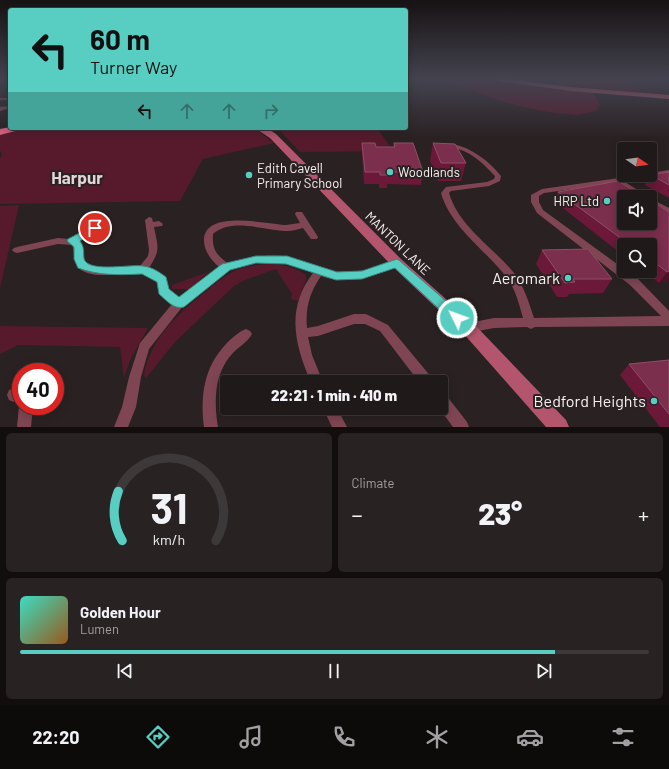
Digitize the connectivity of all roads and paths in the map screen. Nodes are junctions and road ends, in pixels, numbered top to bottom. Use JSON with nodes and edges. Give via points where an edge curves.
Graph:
{"nodes":[{"id":1,"x":264,"y":130,"type":"edge"},
{"id":2,"x":449,"y":156,"type":"edge"},
{"id":3,"x":669,"y":172,"type":"edge"},
{"id":4,"x":657,"y":174,"type":"edge"},
{"id":5,"x":617,"y":181,"type":"edge"},
{"id":6,"x":620,"y":182,"type":"edge"},
{"id":7,"x":633,"y":190,"type":"edge"},
{"id":8,"x":657,"y":204,"type":"edge"},
{"id":9,"x":669,"y":211,"type":"edge"},
{"id":10,"x":299,"y":214,"type":"dead end"},
{"id":11,"x":153,"y":223,"type":"dead end"},
{"id":12,"x":104,"y":225,"type":"dead end"},
{"id":13,"x":305,"y":225,"type":"junction"},
{"id":14,"x":314,"y":237,"type":"dead end"},
{"id":15,"x":72,"y":241,"type":"junction"},
{"id":16,"x":17,"y":250,"type":"dead end"},
{"id":17,"x":397,"y":263,"type":"junction"},
{"id":18,"x":226,"y":267,"type":"junction"},
{"id":19,"x":143,"y":270,"type":"junction"},
{"id":20,"x":319,"y":272,"type":"junction"},
{"id":21,"x":179,"y":303,"type":"junction"},
{"id":22,"x":669,"y":318,"type":"edge"},
{"id":23,"x":669,"y":321,"type":"edge"},
{"id":24,"x":531,"y":324,"type":"junction"},
{"id":25,"x":468,"y":328,"type":"junction"},
{"id":26,"x":302,"y":333,"type":"junction"},
{"id":27,"x":246,"y":334,"type":"dead end"},
{"id":28,"x":314,"y":375,"type":"edge"},
{"id":29,"x":421,"y":375,"type":"edge"},
{"id":30,"x":448,"y":409,"type":"edge"},
{"id":31,"x":25,"y":415,"type":"edge"},
{"id":32,"x":334,"y":415,"type":"edge"},
{"id":33,"x":24,"y":427,"type":"edge"},
{"id":34,"x":121,"y":427,"type":"edge"},
{"id":35,"x":211,"y":427,"type":"edge"},
{"id":36,"x":340,"y":427,"type":"edge"},
{"id":37,"x":462,"y":427,"type":"edge"},
{"id":38,"x":559,"y":427,"type":"edge"}],
"edges":[{"from":1,"to":17,"type":"street","name":"MANTON LANE","via":[[279,141]]},
{"from":2,"to":24,"type":"street","via":[[446,148],[448,146],[462,147],[498,176],[498,180],[489,184],[449,189],[445,193],[446,198],[454,213],[510,276],[518,288]]},
{"from":3,"to":4,"type":"street"},
{"from":5,"to":22,"type":"street","via":[[542,191],[535,195],[535,202],[540,211],[560,228],[634,282]]},
{"from":6,"to":7,"type":"street"},
{"from":8,"to":9,"type":"street"},
{"from":10,"to":13,"type":"street"},
{"from":11,"to":19,"type":"street","via":[[154,250]]},
{"from":12,"to":15,"type":"street","via":[[89,230]]},
{"from":13,"to":14,"type":"street"},
{"from":13,"to":18,"type":"street","via":[[285,228],[234,223],[218,226],[209,235],[208,241],[215,258]]},
{"from":15,"to":16,"type":"street","via":[[58,241]]},
{"from":15,"to":19,"type":"street","via":[[79,247],[82,265],[92,269],[115,271]]},
{"from":17,"to":20,"type":"street","via":[[362,275],[336,276]]},
{"from":17,"to":25,"type":"street","name":"MANTON LANE"},
{"from":18,"to":20,"type":"street","via":[[256,259],[271,259],[287,260]]},
{"from":18,"to":21,"type":"street"},
{"from":19,"to":21,"type":"street","via":[[162,280],[163,291]]},
{"from":20,"to":26,"type":"street","via":[[312,279],[300,307]]},
{"from":21,"to":34,"type":"street","via":[[144,347],[129,407]]},
{"from":23,"to":24,"type":"street"},
{"from":24,"to":25,"type":"street","via":[[494,323]]},
{"from":25,"to":38,"type":"street","name":"MANTON LANE"},
{"from":26,"to":28,"type":"street","via":[[303,348]]},
{"from":26,"to":29,"type":"street","via":[[318,331],[354,319],[366,319],[384,328]]},
{"from":27,"to":35,"type":"street","via":[[233,343],[223,356],[209,387],[208,409]]},
{"from":30,"to":37,"type":"street"},
{"from":31,"to":33,"type":"street"},
{"from":32,"to":36,"type":"street"}]}
